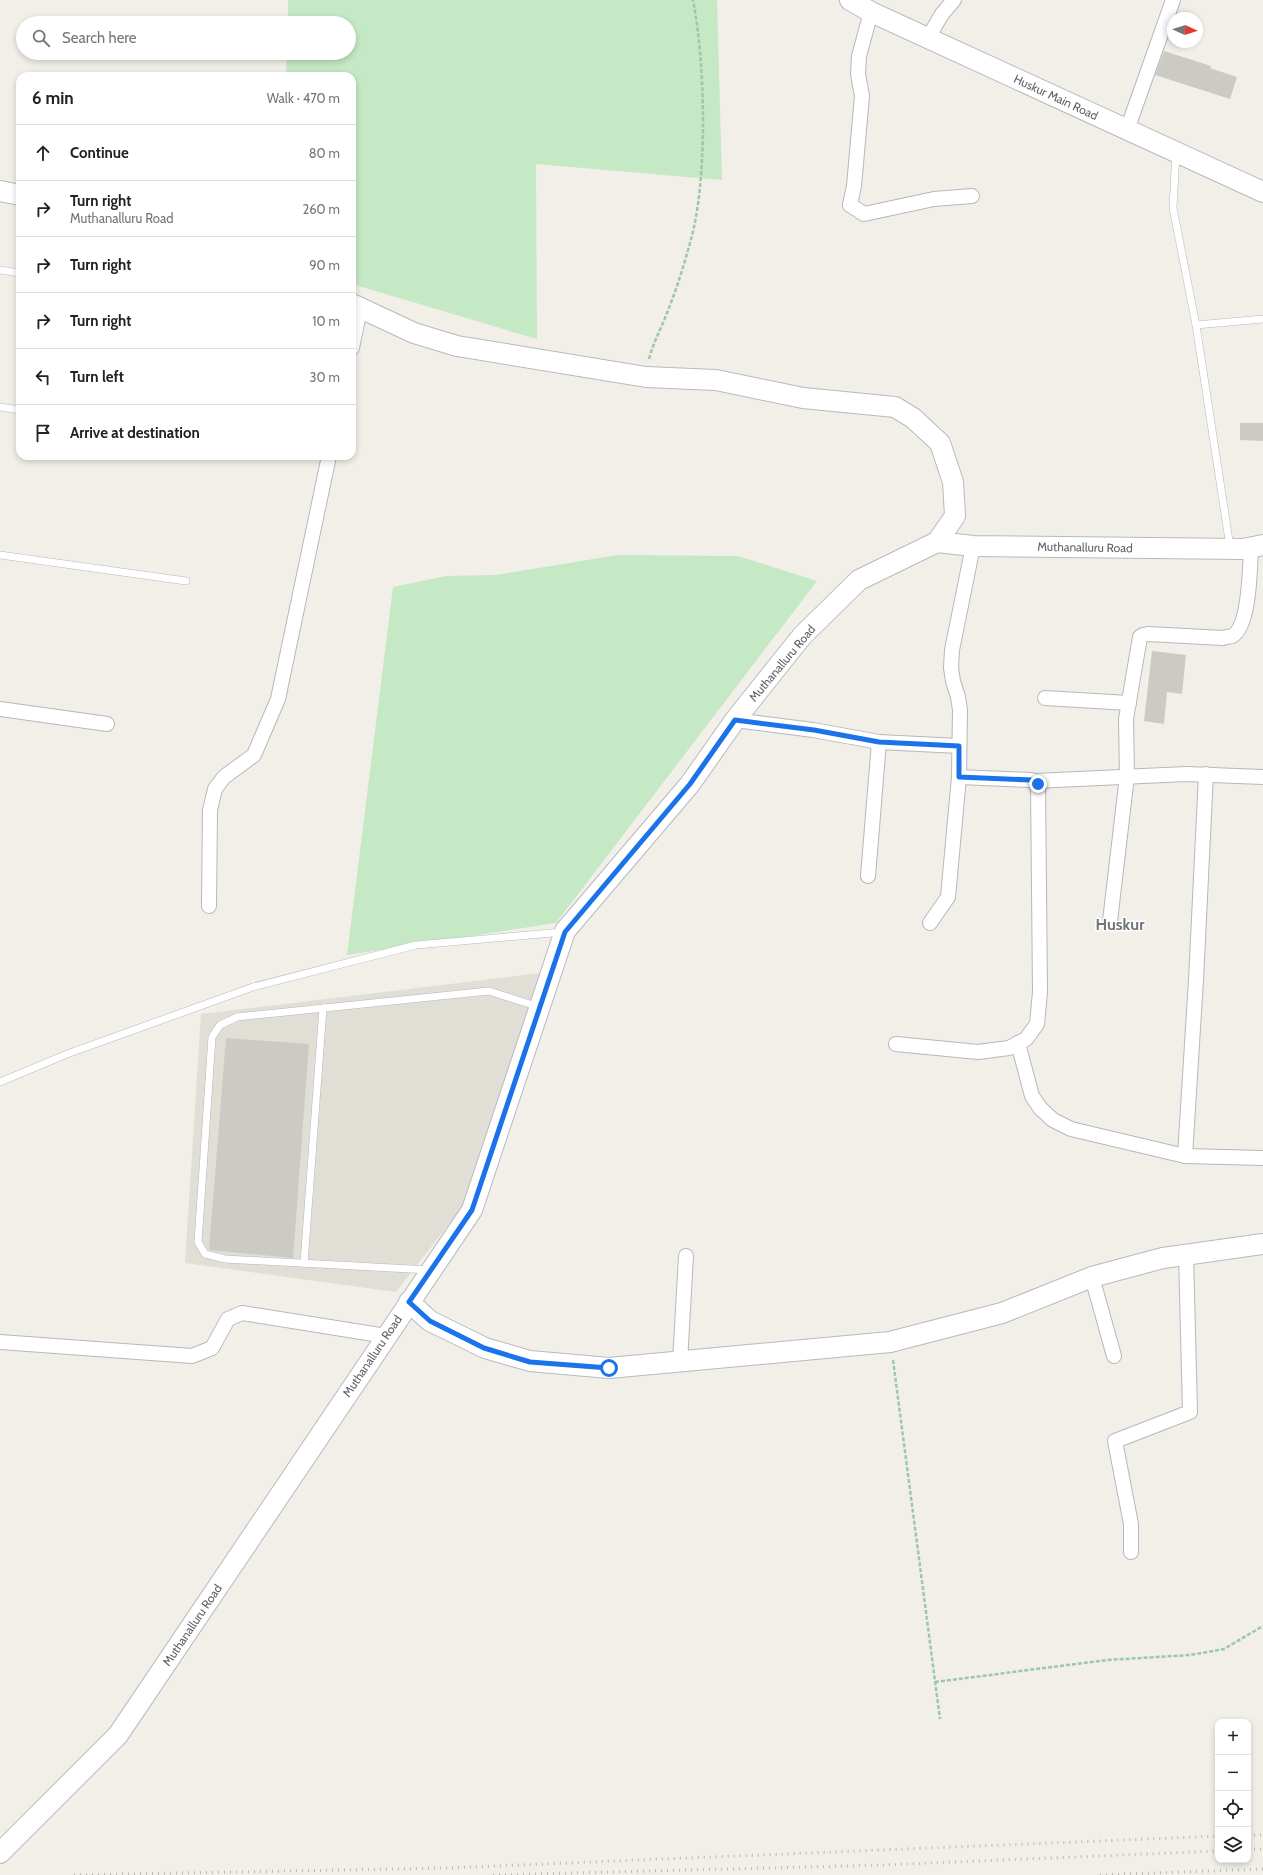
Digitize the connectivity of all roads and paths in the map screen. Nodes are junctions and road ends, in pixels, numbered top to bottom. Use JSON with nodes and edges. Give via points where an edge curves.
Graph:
{"nodes":[{"id":1,"x":693,"y":0,"type":"edge"},
{"id":2,"x":850,"y":0,"type":"edge"},
{"id":3,"x":954,"y":0,"type":"edge"},
{"id":4,"x":1173,"y":0,"type":"edge"},
{"id":5,"x":871,"y":12,"type":"junction"},
{"id":6,"x":928,"y":38,"type":"junction"},
{"id":7,"x":1127,"y":130,"type":"junction"},
{"id":8,"x":1176,"y":152,"type":"junction"},
{"id":9,"x":0,"y":191,"type":"edge"},
{"id":10,"x":1263,"y":192,"type":"edge"},
{"id":11,"x":16,"y":194,"type":"edge"},
{"id":12,"x":972,"y":196,"type":"dead end"},
{"id":13,"x":0,"y":270,"type":"edge"},
{"id":14,"x":16,"y":272,"type":"edge"},
{"id":15,"x":356,"y":306,"type":"edge"},
{"id":16,"x":1263,"y":318,"type":"edge"},
{"id":17,"x":1196,"y":325,"type":"junction"},
{"id":18,"x":646,"y":377,"type":"junction"},
{"id":19,"x":0,"y":407,"type":"edge"},
{"id":20,"x":16,"y":409,"type":"edge"},
{"id":21,"x":328,"y":460,"type":"edge"},
{"id":22,"x":937,"y":542,"type":"junction"},
{"id":23,"x":973,"y":546,"type":"junction"},
{"id":24,"x":1257,"y":546,"type":"edge"},
{"id":25,"x":1230,"y":549,"type":"junction"},
{"id":26,"x":0,"y":555,"type":"edge"},
{"id":27,"x":186,"y":581,"type":"dead end"},
{"id":28,"x":1045,"y":698,"type":"dead end"},
{"id":29,"x":1129,"y":703,"type":"junction"},
{"id":30,"x":0,"y":709,"type":"edge"},
{"id":31,"x":735,"y":720,"type":"junction"},
{"id":32,"x":107,"y":724,"type":"dead end"},
{"id":33,"x":879,"y":742,"type":"junction"},
{"id":34,"x":959,"y":746,"type":"junction"},
{"id":35,"x":1206,"y":774,"type":"junction"},
{"id":36,"x":1127,"y":776,"type":"junction"},
{"id":37,"x":959,"y":777,"type":"junction"},
{"id":38,"x":1263,"y":777,"type":"edge"},
{"id":39,"x":1036,"y":781,"type":"junction"},
{"id":40,"x":868,"y":876,"type":"dead end"},
{"id":41,"x":209,"y":906,"type":"dead end"},
{"id":42,"x":1110,"y":921,"type":"dead end"},
{"id":43,"x":930,"y":923,"type":"dead end"},
{"id":44,"x":565,"y":932,"type":"junction"},
{"id":45,"x":540,"y":1007,"type":"junction"},
{"id":46,"x":323,"y":1008,"type":"junction"},
{"id":47,"x":1018,"y":1043,"type":"junction"},
{"id":48,"x":896,"y":1044,"type":"dead end"},
{"id":49,"x":0,"y":1082,"type":"edge"},
{"id":50,"x":1185,"y":1156,"type":"junction"},
{"id":51,"x":1263,"y":1158,"type":"edge"},
{"id":52,"x":1263,"y":1244,"type":"edge"},
{"id":53,"x":1186,"y":1254,"type":"junction"},
{"id":54,"x":686,"y":1256,"type":"dead end"},
{"id":55,"x":304,"y":1263,"type":"junction"},
{"id":56,"x":432,"y":1270,"type":"junction"},
{"id":57,"x":1092,"y":1277,"type":"junction"},
{"id":58,"x":409,"y":1302,"type":"junction"},
{"id":59,"x":386,"y":1336,"type":"junction"},
{"id":60,"x":0,"y":1342,"type":"edge"},
{"id":61,"x":890,"y":1342,"type":"junction"},
{"id":62,"x":1114,"y":1356,"type":"dead end"},
{"id":63,"x":680,"y":1362,"type":"junction"},
{"id":64,"x":1131,"y":1552,"type":"dead end"},
{"id":65,"x":1263,"y":1626,"type":"edge"},
{"id":66,"x":935,"y":1682,"type":"junction"},
{"id":67,"x":940,"y":1719,"type":"dead end"},
{"id":68,"x":0,"y":1853,"type":"edge"}],
"edges":[{"from":1,"to":18,"type":"path","via":[[702,66],[701,184],[689,248],[672,301],[652,347]]},
{"from":2,"to":5,"type":"street","name":"Huskur Main Road"},
{"from":3,"to":6,"type":"street"},
{"from":4,"to":7,"type":"street"},
{"from":5,"to":6,"type":"street","name":"Huskur Main Road"},
{"from":5,"to":12,"type":"street","via":[[859,56],[858,74],[862,96],[850,205],[864,214],[934,199]]},
{"from":6,"to":7,"type":"street","name":"Huskur Main Road"},
{"from":7,"to":8,"type":"street","name":"Huskur Main Road"},
{"from":8,"to":10,"type":"street","name":"Huskur Main Road"},
{"from":8,"to":17,"type":"lane","via":[[1173,208]]},
{"from":9,"to":11,"type":"street"},
{"from":13,"to":14,"type":"lane"},
{"from":15,"to":18,"type":"street","via":[[414,333],[458,346]]},
{"from":16,"to":17,"type":"lane"},
{"from":17,"to":25,"type":"lane"},
{"from":18,"to":22,"type":"street","via":[[716,380],[803,398],[895,407],[913,418],[940,443],[953,482],[955,516]]},
{"from":19,"to":20,"type":"lane"},
{"from":21,"to":41,"type":"street","via":[[278,699],[254,755],[224,777],[215,789],[210,810]]},
{"from":22,"to":23,"type":"street","name":"Muthanalluru Road"},
{"from":22,"to":31,"type":"street","name":"Muthanalluru Road","via":[[859,580],[802,636]]},
{"from":23,"to":25,"type":"street","name":"Muthanalluru Road"},
{"from":23,"to":34,"type":"street","via":[[952,650],[951,668],[960,710]]},
{"from":24,"to":25,"type":"street","name":"Muthanalluru Road"},
{"from":24,"to":29,"type":"street","via":[[1244,616],[1238,630],[1232,636],[1223,638],[1143,635],[1140,638]]},
{"from":26,"to":27,"type":"lane"},
{"from":28,"to":29,"type":"street"},
{"from":29,"to":36,"type":"street","via":[[1126,719]]},
{"from":30,"to":32,"type":"street"},
{"from":31,"to":33,"type":"street","via":[[814,730]]},
{"from":31,"to":44,"type":"street","name":"Muthanalluru Road","via":[[690,784]]},
{"from":33,"to":34,"type":"street"},
{"from":33,"to":40,"type":"street"},
{"from":34,"to":37,"type":"street"},
{"from":35,"to":36,"type":"street"},
{"from":35,"to":38,"type":"street"},
{"from":35,"to":50,"type":"street"},
{"from":36,"to":39,"type":"street"},
{"from":36,"to":42,"type":"street"},
{"from":37,"to":39,"type":"street"},
{"from":37,"to":43,"type":"street","via":[[948,896]]},
{"from":39,"to":47,"type":"street","via":[[1040,992],[1036,1024],[1026,1040]]},
{"from":44,"to":45,"type":"street","name":"Muthanalluru Road"},
{"from":44,"to":49,"type":"lane","via":[[416,945],[253,987],[66,1054]]},
{"from":45,"to":46,"type":"lane","via":[[489,991]]},
{"from":45,"to":56,"type":"street","name":"Muthanalluru Road","via":[[472,1210]]},
{"from":46,"to":55,"type":"lane"},
{"from":46,"to":55,"type":"lane","via":[[237,1017],[220,1025],[212,1037],[198,1242],[205,1254],[225,1259]]},
{"from":47,"to":48,"type":"street","via":[[1009,1048],[978,1052]]},
{"from":47,"to":50,"type":"street","via":[[1032,1096],[1053,1120],[1071,1129]]},
{"from":50,"to":51,"type":"street"},
{"from":52,"to":53,"type":"street"},
{"from":53,"to":57,"type":"street"},
{"from":53,"to":64,"type":"street","via":[[1190,1412],[1115,1441],[1131,1524]]},
{"from":54,"to":63,"type":"street"},
{"from":55,"to":56,"type":"lane"},
{"from":56,"to":58,"type":"street","name":"Muthanalluru Road"},
{"from":57,"to":61,"type":"street","via":[[1002,1313]]},
{"from":57,"to":62,"type":"street"},
{"from":58,"to":59,"type":"street","name":"Muthanalluru Road"},
{"from":58,"to":63,"type":"street","via":[[430,1321],[484,1348],[530,1362],[609,1368]]},
{"from":59,"to":60,"type":"street","via":[[242,1313],[228,1319],[212,1348],[192,1356]]},
{"from":59,"to":68,"type":"street","name":"Muthanalluru Road","via":[[118,1735]]},
{"from":61,"to":63,"type":"street"},
{"from":61,"to":66,"type":"path"},
{"from":65,"to":66,"type":"path","via":[[1224,1649],[1190,1655],[1107,1660]]},
{"from":66,"to":67,"type":"path"}]}
